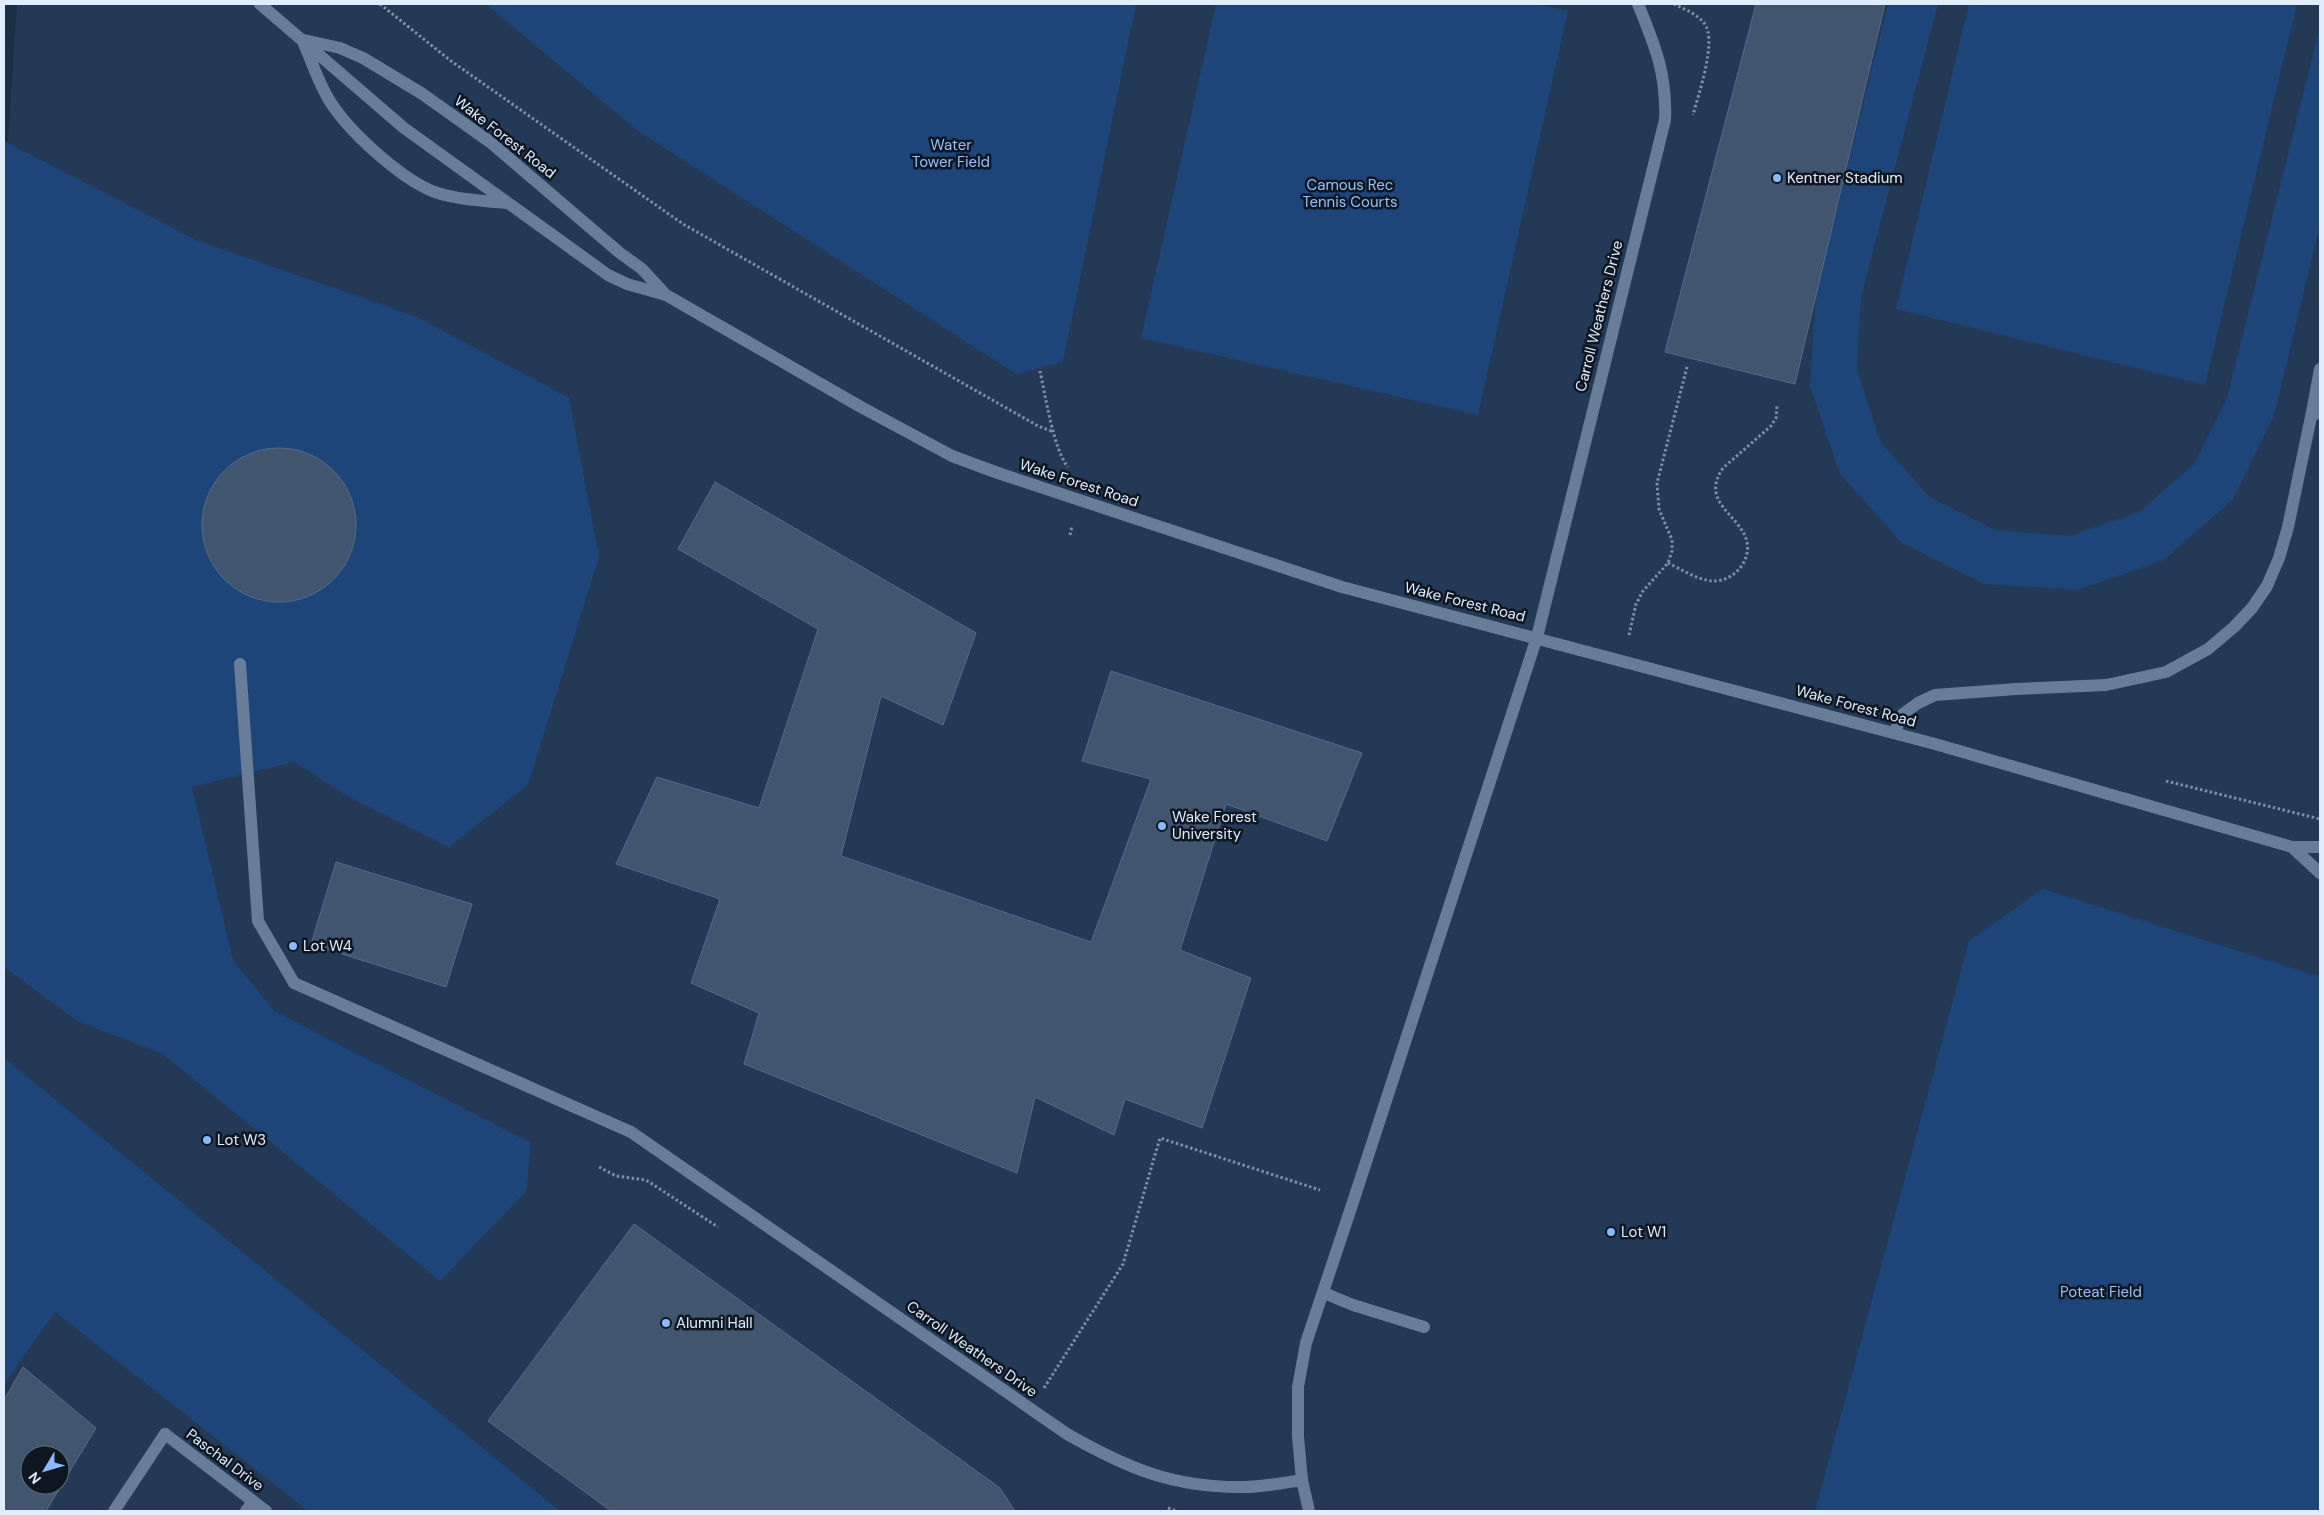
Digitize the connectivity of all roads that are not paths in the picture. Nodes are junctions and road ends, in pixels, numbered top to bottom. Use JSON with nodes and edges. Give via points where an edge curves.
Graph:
{"nodes":[{"id":1,"x":260,"y":4,"type":"edge"},
{"id":2,"x":1638,"y":4,"type":"edge"},
{"id":3,"x":302,"y":39,"type":"junction"},
{"id":4,"x":506,"y":203,"type":"junction"},
{"id":5,"x":666,"y":295,"type":"junction"},
{"id":6,"x":2320,"y":369,"type":"edge"},
{"id":7,"x":2316,"y":413,"type":"edge"},
{"id":8,"x":1536,"y":637,"type":"junction"},
{"id":9,"x":240,"y":664,"type":"dead end"},
{"id":10,"x":1894,"y":734,"type":"junction"},
{"id":11,"x":2320,"y":846,"type":"edge"},
{"id":12,"x":2292,"y":847,"type":"junction"},
{"id":13,"x":2320,"y":873,"type":"edge"},
{"id":14,"x":1324,"y":1293,"type":"junction"},
{"id":15,"x":1424,"y":1327,"type":"dead end"},
{"id":16,"x":1302,"y":1480,"type":"junction"},
{"id":17,"x":250,"y":1507,"type":"edge"},
{"id":18,"x":114,"y":1511,"type":"edge"},
{"id":19,"x":266,"y":1511,"type":"edge"},
{"id":20,"x":1309,"y":1511,"type":"edge"}],
"edges":[{"from":1,"to":3,"type":"street","name":"Wake Forest Road"},
{"from":2,"to":8,"type":"street","name":"Carroll Weathers Drive","via":[[1664,79],[1665,120]]},
{"from":3,"to":4,"type":"street","name":"Wake Forest Road","via":[[404,128]]},
{"from":3,"to":4,"type":"street","name":"Wake Forest Road","via":[[332,105],[379,155],[439,194]]},
{"from":3,"to":5,"type":"street","name":"Wake Forest Road","via":[[340,48],[363,58],[490,142],[642,269]]},
{"from":4,"to":5,"type":"street","name":"Wake Forest Road","via":[[608,274],[627,284]]},
{"from":5,"to":8,"type":"street","name":"Wake Forest Road","via":[[952,456],[1342,587]]},
{"from":6,"to":7,"type":"street"},
{"from":7,"to":10,"type":"street","via":[[2279,558],[2267,586],[2234,627],[2208,648],[2166,672],[2106,686],[1935,695],[1903,714]]},
{"from":8,"to":10,"type":"street","name":"Wake Forest Road"},
{"from":8,"to":14,"type":"street","name":"Carroll Weathers Drive"},
{"from":9,"to":16,"type":"street","name":"Carroll Weathers Drive","via":[[258,921],[294,983],[631,1132],[1067,1434],[1110,1458],[1152,1475],[1196,1485],[1246,1488]]},
{"from":10,"to":12,"type":"street","name":"Wake Forest Road"},
{"from":11,"to":12,"type":"street","name":"Wake Forest Road"},
{"from":12,"to":13,"type":"street","name":"Wake Forest Road"},
{"from":14,"to":15,"type":"street"},
{"from":14,"to":16,"type":"street","name":"Carroll Weathers Drive","via":[[1306,1343],[1298,1387]]},
{"from":16,"to":20,"type":"street"},
{"from":17,"to":18,"type":"street","name":"Paschal Drive","via":[[165,1434]]},
{"from":17,"to":19,"type":"street","name":"Paschal Drive"}]}
